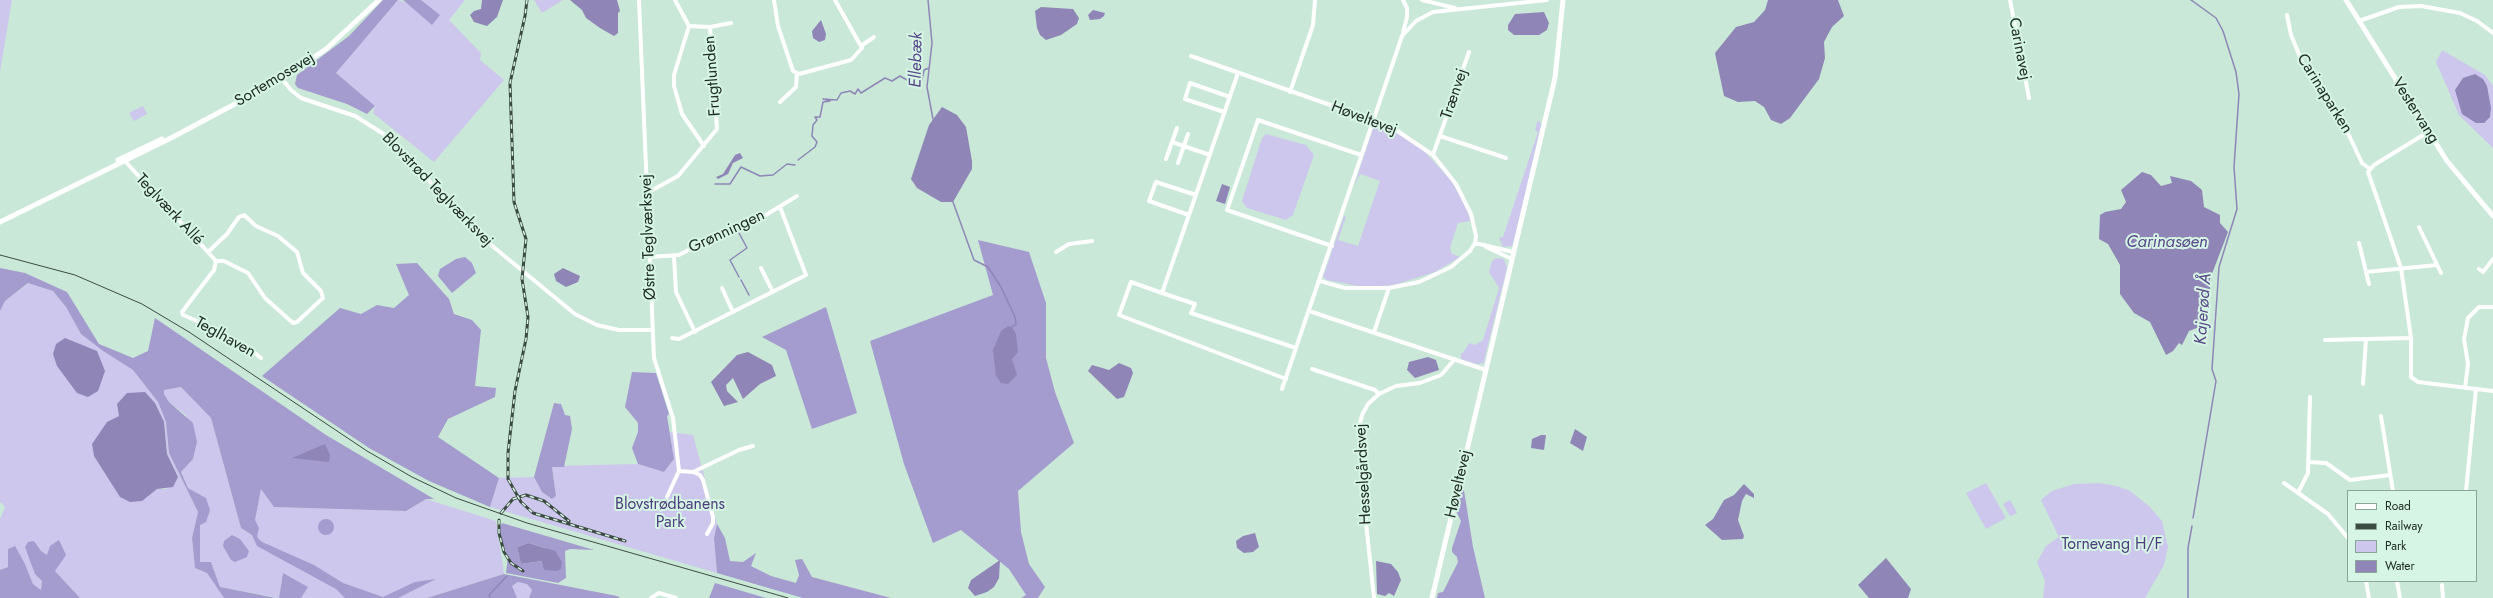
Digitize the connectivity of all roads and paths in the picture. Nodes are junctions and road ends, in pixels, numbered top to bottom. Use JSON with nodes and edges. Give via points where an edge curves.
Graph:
{"nodes":[{"id":1,"x":375,"y":0,"type":"edge"},
{"id":2,"x":379,"y":0,"type":"edge"},
{"id":3,"x":639,"y":0,"type":"edge"},
{"id":4,"x":675,"y":0,"type":"edge"},
{"id":5,"x":774,"y":0,"type":"edge"},
{"id":6,"x":835,"y":0,"type":"edge"},
{"id":7,"x":1314,"y":0,"type":"edge"},
{"id":8,"x":1403,"y":0,"type":"edge"},
{"id":9,"x":1422,"y":0,"type":"edge"},
{"id":10,"x":1547,"y":0,"type":"edge"},
{"id":11,"x":1563,"y":0,"type":"edge"},
{"id":12,"x":2010,"y":0,"type":"edge"},
{"id":13,"x":2346,"y":0,"type":"edge"},
{"id":14,"x":2421,"y":0,"type":"edge"},
{"id":15,"x":2421,"y":6,"type":"junction"},
{"id":16,"x":1457,"y":9,"type":"junction"},
{"id":17,"x":363,"y":15,"type":"junction"},
{"id":18,"x":2287,"y":15,"type":"dead end"},
{"id":19,"x":2359,"y":21,"type":"junction"},
{"id":20,"x":731,"y":23,"type":"dead end"},
{"id":21,"x":689,"y":26,"type":"junction"},
{"id":22,"x":710,"y":26,"type":"junction"},
{"id":23,"x":2493,"y":33,"type":"edge"},
{"id":24,"x":1402,"y":36,"type":"junction"},
{"id":25,"x":874,"y":37,"type":"dead end"},
{"id":26,"x":861,"y":46,"type":"junction"},
{"id":27,"x":1469,"y":52,"type":"dead end"},
{"id":28,"x":1191,"y":56,"type":"dead end"},
{"id":29,"x":797,"y":73,"type":"junction"},
{"id":30,"x":1238,"y":73,"type":"junction"},
{"id":31,"x":282,"y":79,"type":"junction"},
{"id":32,"x":1290,"y":92,"type":"junction"},
{"id":33,"x":1230,"y":97,"type":"junction"},
{"id":34,"x":2029,"y":98,"type":"dead end"},
{"id":35,"x":780,"y":102,"type":"dead end"},
{"id":36,"x":1224,"y":112,"type":"junction"},
{"id":37,"x":1374,"y":120,"type":"junction"},
{"id":38,"x":1177,"y":128,"type":"dead end"},
{"id":39,"x":2428,"y":132,"type":"junction"},
{"id":40,"x":1188,"y":134,"type":"dead end"},
{"id":41,"x":1440,"y":136,"type":"junction"},
{"id":42,"x":1172,"y":142,"type":"junction"},
{"id":43,"x":704,"y":146,"type":"junction"},
{"id":44,"x":1184,"y":146,"type":"junction"},
{"id":45,"x":1210,"y":155,"type":"junction"},
{"id":46,"x":1361,"y":155,"type":"junction"},
{"id":47,"x":1433,"y":155,"type":"junction"},
{"id":48,"x":1506,"y":158,"type":"dead end"},
{"id":49,"x":1166,"y":159,"type":"dead end"},
{"id":50,"x":123,"y":160,"type":"junction"},
{"id":51,"x":1178,"y":163,"type":"dead end"},
{"id":52,"x":2370,"y":169,"type":"junction"},
{"id":53,"x":647,"y":193,"type":"junction"},
{"id":54,"x":797,"y":196,"type":"dead end"},
{"id":55,"x":1196,"y":196,"type":"junction"},
{"id":56,"x":780,"y":207,"type":"junction"},
{"id":57,"x":1189,"y":215,"type":"junction"},
{"id":58,"x":2493,"y":216,"type":"edge"},
{"id":59,"x":0,"y":220,"type":"edge"},
{"id":60,"x":2419,"y":227,"type":"dead end"},
{"id":61,"x":1092,"y":241,"type":"dead end"},
{"id":62,"x":1475,"y":243,"type":"junction"},
{"id":63,"x":2359,"y":243,"type":"dead end"},
{"id":64,"x":1332,"y":246,"type":"junction"},
{"id":65,"x":1486,"y":247,"type":"junction"},
{"id":66,"x":209,"y":251,"type":"junction"},
{"id":67,"x":1056,"y":252,"type":"dead end"},
{"id":68,"x":1514,"y":252,"type":"junction"},
{"id":69,"x":650,"y":257,"type":"junction"},
{"id":70,"x":674,"y":257,"type":"junction"},
{"id":71,"x":1512,"y":259,"type":"junction"},
{"id":72,"x":2493,"y":259,"type":"edge"},
{"id":73,"x":216,"y":261,"type":"junction"},
{"id":74,"x":2437,"y":264,"type":"junction"},
{"id":75,"x":761,"y":268,"type":"dead end"},
{"id":76,"x":2401,"y":268,"type":"junction"},
{"id":77,"x":2480,"y":269,"type":"dead end"},
{"id":78,"x":2366,"y":272,"type":"junction"},
{"id":79,"x":2440,"y":273,"type":"dead end"},
{"id":80,"x":1320,"y":281,"type":"junction"},
{"id":81,"x":2368,"y":284,"type":"dead end"},
{"id":82,"x":722,"y":288,"type":"dead end"},
{"id":83,"x":1389,"y":288,"type":"junction"},
{"id":84,"x":773,"y":292,"type":"junction"},
{"id":85,"x":1162,"y":293,"type":"junction"},
{"id":86,"x":2493,"y":307,"type":"edge"},
{"id":87,"x":1309,"y":311,"type":"junction"},
{"id":88,"x":733,"y":312,"type":"junction"},
{"id":89,"x":652,"y":330,"type":"junction"},
{"id":90,"x":695,"y":332,"type":"junction"},
{"id":91,"x":1374,"y":332,"type":"junction"},
{"id":92,"x":672,"y":338,"type":"dead end"},
{"id":93,"x":2411,"y":338,"type":"junction"},
{"id":94,"x":2366,"y":339,"type":"junction"},
{"id":95,"x":2325,"y":340,"type":"dead end"},
{"id":96,"x":1296,"y":348,"type":"junction"},
{"id":97,"x":261,"y":358,"type":"dead end"},
{"id":98,"x":1455,"y":359,"type":"junction"},
{"id":99,"x":1312,"y":369,"type":"dead end"},
{"id":100,"x":1486,"y":370,"type":"junction"},
{"id":101,"x":1286,"y":379,"type":"junction"},
{"id":102,"x":2363,"y":384,"type":"dead end"},
{"id":103,"x":2465,"y":388,"type":"junction"},
{"id":104,"x":1282,"y":389,"type":"dead end"},
{"id":105,"x":2476,"y":389,"type":"junction"},
{"id":106,"x":2493,"y":391,"type":"edge"},
{"id":107,"x":1379,"y":394,"type":"junction"},
{"id":108,"x":2310,"y":397,"type":"dead end"},
{"id":109,"x":2382,"y":416,"type":"dead end"},
{"id":110,"x":753,"y":446,"type":"dead end"},
{"id":111,"x":2308,"y":462,"type":"junction"},
{"id":112,"x":679,"y":471,"type":"junction"},
{"id":113,"x":693,"y":472,"type":"junction"},
{"id":114,"x":2390,"y":475,"type":"junction"},
{"id":115,"x":2284,"y":483,"type":"dead end"},
{"id":116,"x":2393,"y":490,"type":"edge"},
{"id":117,"x":2466,"y":490,"type":"edge"},
{"id":118,"x":2298,"y":493,"type":"junction"},
{"id":119,"x":667,"y":497,"type":"dead end"},
{"id":120,"x":707,"y":534,"type":"dead end"},
{"id":121,"x":2347,"y":537,"type":"edge"},
{"id":122,"x":2366,"y":582,"type":"edge"},
{"id":123,"x":2397,"y":582,"type":"edge"},
{"id":124,"x":2442,"y":585,"type":"dead end"},
{"id":125,"x":651,"y":598,"type":"edge"},
{"id":126,"x":676,"y":598,"type":"edge"},
{"id":127,"x":1374,"y":598,"type":"edge"},
{"id":128,"x":1432,"y":598,"type":"edge"},
{"id":129,"x":2369,"y":598,"type":"edge"},
{"id":130,"x":2400,"y":598,"type":"edge"},
{"id":131,"x":2443,"y":598,"type":"edge"}],
"edges":[{"from":1,"to":17,"type":"street","name":"Sortemosevej"},
{"from":2,"to":17,"type":"street","name":"Sortemosevej"},
{"from":3,"to":53,"type":"street","name":"Østre Teglværksvej"},
{"from":4,"to":21,"type":"street","name":"Frugtlunden"},
{"from":5,"to":29,"type":"street","via":[[778,26],[793,71]]},
{"from":6,"to":26,"type":"street"},
{"from":7,"to":32,"type":"street","via":[[1313,25]]},
{"from":8,"to":24,"type":"street","via":[[1407,17]]},
{"from":9,"to":16,"type":"street"},
{"from":10,"to":16,"type":"street"},
{"from":11,"to":68,"type":"street","name":"Høveltevej","via":[[1555,78]]},
{"from":12,"to":34,"type":"street","name":"Carinavej"},
{"from":13,"to":19,"type":"street","name":"Vestervang"},
{"from":14,"to":15,"type":"street"},
{"from":15,"to":19,"type":"street","via":[[2399,7]]},
{"from":15,"to":23,"type":"street","via":[[2460,13]]},
{"from":16,"to":24,"type":"street","via":[[1433,12],[1424,16]]},
{"from":17,"to":31,"type":"street","name":"Sortemosevej","via":[[326,49]]},
{"from":18,"to":52,"type":"street","name":"Carinaparken","via":[[2291,35],[2305,69],[2345,127],[2362,163]]},
{"from":19,"to":39,"type":"street","name":"Vestervang"},
{"from":20,"to":22,"type":"street","name":"Frugtlunden"},
{"from":21,"to":22,"type":"street","name":"Frugtlunden"},
{"from":21,"to":43,"type":"street","name":"Frugtlunden","via":[[676,68],[674,86],[682,114]]},
{"from":22,"to":43,"type":"street","name":"Frugtlunden","via":[[717,129]]},
{"from":24,"to":37,"type":"street"},
{"from":25,"to":26,"type":"street"},
{"from":26,"to":29,"type":"street","via":[[859,53],[851,60]]},
{"from":27,"to":41,"type":"street","name":"Trænvej"},
{"from":28,"to":30,"type":"street","name":"Høveltevej"},
{"from":29,"to":35,"type":"street","via":[[796,87]]},
{"from":30,"to":32,"type":"street","name":"Høveltevej"},
{"from":30,"to":33,"type":"street"},
{"from":31,"to":50,"type":"street","name":"Sortemosevej","via":[[179,134]]},
{"from":31,"to":89,"type":"street","name":"Blovstrød Teglværksvej","via":[[301,98],[355,116],[390,138],[472,230],[575,314],[597,325],[619,330]]},
{"from":32,"to":37,"type":"street","name":"Høveltevej"},
{"from":33,"to":36,"type":"street"},
{"from":33,"to":36,"type":"street","via":[[1190,83],[1185,99]]},
{"from":36,"to":45,"type":"street"},
{"from":37,"to":46,"type":"street"},
{"from":37,"to":47,"type":"street","name":"Høveltevej","via":[[1404,134]]},
{"from":38,"to":42,"type":"street"},
{"from":39,"to":52,"type":"street"},
{"from":39,"to":58,"type":"street","name":"Vestervang","via":[[2447,161]]},
{"from":40,"to":44,"type":"street"},
{"from":41,"to":47,"type":"street","name":"Trænvej"},
{"from":41,"to":48,"type":"street","name":"Trænvej"},
{"from":42,"to":44,"type":"street"},
{"from":42,"to":49,"type":"street"},
{"from":43,"to":53,"type":"street","name":"Frugtlunden","via":[[678,176]]},
{"from":44,"to":45,"type":"street"},
{"from":44,"to":51,"type":"street"},
{"from":45,"to":55,"type":"street"},
{"from":46,"to":64,"type":"street"},
{"from":46,"to":64,"type":"street","via":[[1258,120],[1227,210]]},
{"from":47,"to":62,"type":"street","name":"Høveltevej","via":[[1456,184],[1464,199],[1476,228]]},
{"from":50,"to":59,"type":"street","name":"Sortemosevej"},
{"from":50,"to":66,"type":"street","name":"Teglværk Allé"},
{"from":52,"to":76,"type":"street","via":[[2368,177]]},
{"from":53,"to":69,"type":"street","name":"Østre Teglværksvej"},
{"from":54,"to":56,"type":"street","name":"Grønningen"},
{"from":55,"to":57,"type":"street"},
{"from":55,"to":57,"type":"street","via":[[1156,182],[1149,201]]},
{"from":56,"to":70,"type":"street","name":"Grønningen","via":[[752,224],[725,231]]},
{"from":56,"to":84,"type":"street","name":"Grønningen","via":[[806,271],[804,277]]},
{"from":57,"to":85,"type":"street"},
{"from":60,"to":74,"type":"street"},
{"from":61,"to":67,"type":"street","via":[[1069,244]]},
{"from":62,"to":65,"type":"street"},
{"from":62,"to":83,"type":"street","via":[[1465,256],[1433,276]]},
{"from":63,"to":78,"type":"street"},
{"from":64,"to":80,"type":"street"},
{"from":65,"to":68,"type":"street"},
{"from":65,"to":71,"type":"street"},
{"from":66,"to":73,"type":"street","name":"Teglværk Allé"},
{"from":66,"to":73,"type":"street","via":[[227,234],[239,217],[244,215],[256,226],[278,236],[297,252],[303,273],[323,296],[304,317],[293,323],[265,298],[248,272],[224,261]]},
{"from":68,"to":71,"type":"street","name":"Høveltevej"},
{"from":69,"to":70,"type":"street","name":"Grønningen"},
{"from":69,"to":89,"type":"street","name":"Østre Teglværksvej"},
{"from":70,"to":90,"type":"street","name":"Grønningen","via":[[676,292]]},
{"from":71,"to":100,"type":"street","name":"Høveltevej"},
{"from":72,"to":77,"type":"street","via":[[2483,272]]},
{"from":73,"to":97,"type":"street","name":"Teglhaven","via":[[214,270],[182,312],[204,324],[211,332],[250,349]]},
{"from":74,"to":76,"type":"street"},
{"from":74,"to":79,"type":"street"},
{"from":75,"to":84,"type":"street"},
{"from":76,"to":78,"type":"street"},
{"from":76,"to":93,"type":"street"},
{"from":78,"to":81,"type":"street"},
{"from":80,"to":83,"type":"street","via":[[1345,288]]},
{"from":80,"to":87,"type":"street"},
{"from":82,"to":88,"type":"street"},
{"from":83,"to":91,"type":"street"},
{"from":84,"to":88,"type":"street","name":"Grønningen"},
{"from":85,"to":96,"type":"street","via":[[1194,304],[1192,313]]},
{"from":85,"to":101,"type":"street","via":[[1131,282],[1119,315]]},
{"from":86,"to":103,"type":"street","via":[[2479,307],[2468,318],[2464,339],[2468,364]]},
{"from":87,"to":91,"type":"street"},
{"from":87,"to":96,"type":"street"},
{"from":88,"to":90,"type":"street","name":"Grønningen"},
{"from":89,"to":112,"type":"street","name":"Østre Teglværksvej","via":[[654,358],[672,418]]},
{"from":90,"to":92,"type":"street","name":"Grønningen","via":[[679,339]]},
{"from":91,"to":98,"type":"street"},
{"from":93,"to":94,"type":"street"},
{"from":93,"to":103,"type":"street","via":[[2411,374],[2414,380]]},
{"from":94,"to":95,"type":"street"},
{"from":94,"to":102,"type":"street"},
{"from":96,"to":101,"type":"street"},
{"from":98,"to":100,"type":"street"},
{"from":98,"to":107,"type":"street","name":"Hesselgårdsvej","via":[[1441,375],[1420,383],[1396,386]]},
{"from":99,"to":107,"type":"street","via":[[1375,390]]},
{"from":100,"to":128,"type":"street","name":"Høveltevej"},
{"from":101,"to":104,"type":"street"},
{"from":103,"to":105,"type":"street"},
{"from":105,"to":106,"type":"street"},
{"from":105,"to":117,"type":"street"},
{"from":107,"to":127,"type":"street","name":"Hesselgårdsvej","via":[[1368,404],[1359,427]]},
{"from":108,"to":111,"type":"street"},
{"from":109,"to":114,"type":"street"},
{"from":110,"to":113,"type":"street"},
{"from":111,"to":114,"type":"street","via":[[2326,463],[2350,480]]},
{"from":111,"to":118,"type":"street","via":[[2306,478]]},
{"from":112,"to":113,"type":"street"},
{"from":112,"to":119,"type":"street"},
{"from":113,"to":120,"type":"street","via":[[703,480],[714,517]]},
{"from":114,"to":116,"type":"street"},
{"from":115,"to":118,"type":"street"},
{"from":118,"to":121,"type":"street","via":[[2328,514]]},
{"from":122,"to":129,"type":"street"},
{"from":123,"to":130,"type":"street"},
{"from":124,"to":131,"type":"street"},
{"from":125,"to":126,"type":"street","via":[[659,593]]}]}
